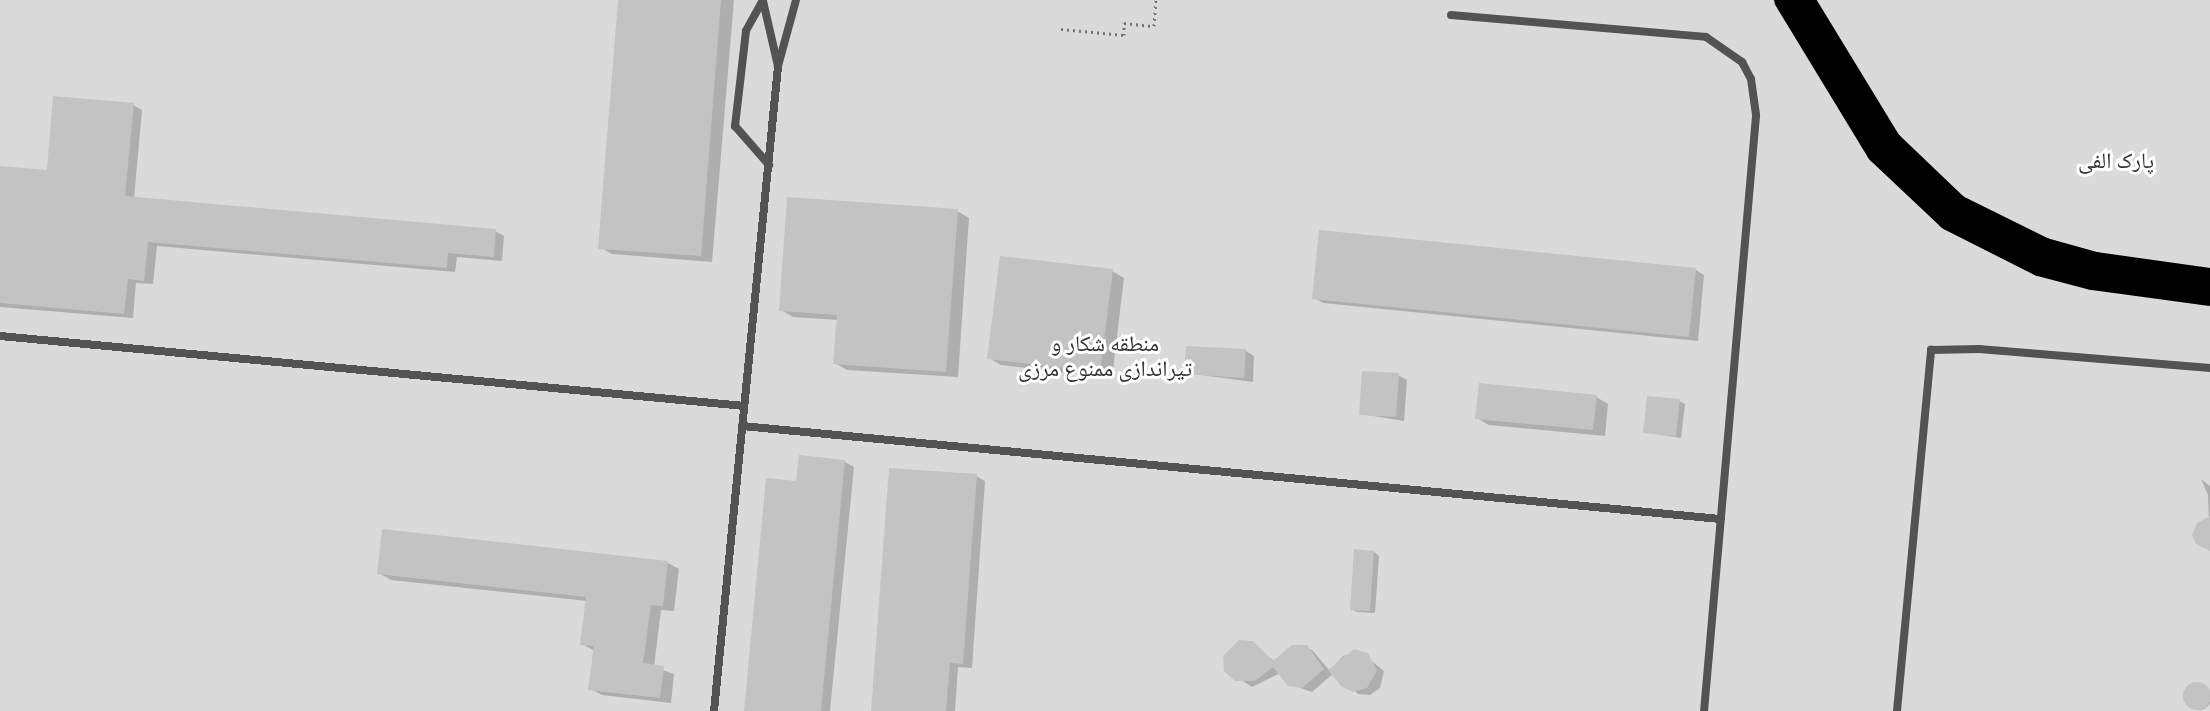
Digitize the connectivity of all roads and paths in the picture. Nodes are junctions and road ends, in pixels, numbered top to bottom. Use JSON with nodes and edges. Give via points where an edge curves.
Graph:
{"nodes":[{"id":1,"x":763,"y":0,"type":"edge"},
{"id":2,"x":796,"y":0,"type":"edge"},
{"id":3,"x":1156,"y":0,"type":"edge"},
{"id":4,"x":1784,"y":0,"type":"edge"},
{"id":5,"x":1805,"y":0,"type":"edge"},
{"id":6,"x":1451,"y":15,"type":"dead end"},
{"id":7,"x":1061,"y":29,"type":"dead end"},
{"id":8,"x":778,"y":66,"type":"junction"},
{"id":9,"x":769,"y":165,"type":"junction"},
{"id":10,"x":2210,"y":278,"type":"edge"},
{"id":11,"x":2210,"y":296,"type":"edge"},
{"id":12,"x":0,"y":336,"type":"edge"},
{"id":13,"x":2210,"y":368,"type":"edge"},
{"id":14,"x":744,"y":406,"type":"junction"},
{"id":15,"x":742,"y":426,"type":"junction"},
{"id":16,"x":1721,"y":519,"type":"junction"},
{"id":17,"x":714,"y":711,"type":"edge"},
{"id":18,"x":1704,"y":711,"type":"edge"},
{"id":19,"x":1897,"y":711,"type":"edge"}],
"edges":[{"from":1,"to":8,"type":"lane"},
{"from":1,"to":9,"type":"lane","via":[[746,31],[735,126]]},
{"from":2,"to":8,"type":"lane"},
{"from":3,"to":7,"type":"path","via":[[1154,26],[1124,23],[1124,35]]},
{"from":4,"to":11,"type":"main road","via":[[1877,153],[1948,220],[2039,266],[2092,280]]},
{"from":5,"to":10,"type":"main road","via":[[1891,141],[1958,205],[2045,248],[2096,262]]},
{"from":6,"to":16,"type":"lane","via":[[1706,37],[1746,71],[1756,95],[1756,116]]},
{"from":8,"to":9,"type":"lane"},
{"from":9,"to":14,"type":"lane"},
{"from":12,"to":14,"type":"lane"},
{"from":13,"to":19,"type":"lane","via":[[1979,349],[1931,350]]},
{"from":14,"to":15,"type":"lane"},
{"from":15,"to":16,"type":"lane"},
{"from":15,"to":17,"type":"lane"},
{"from":16,"to":18,"type":"lane"}]}
